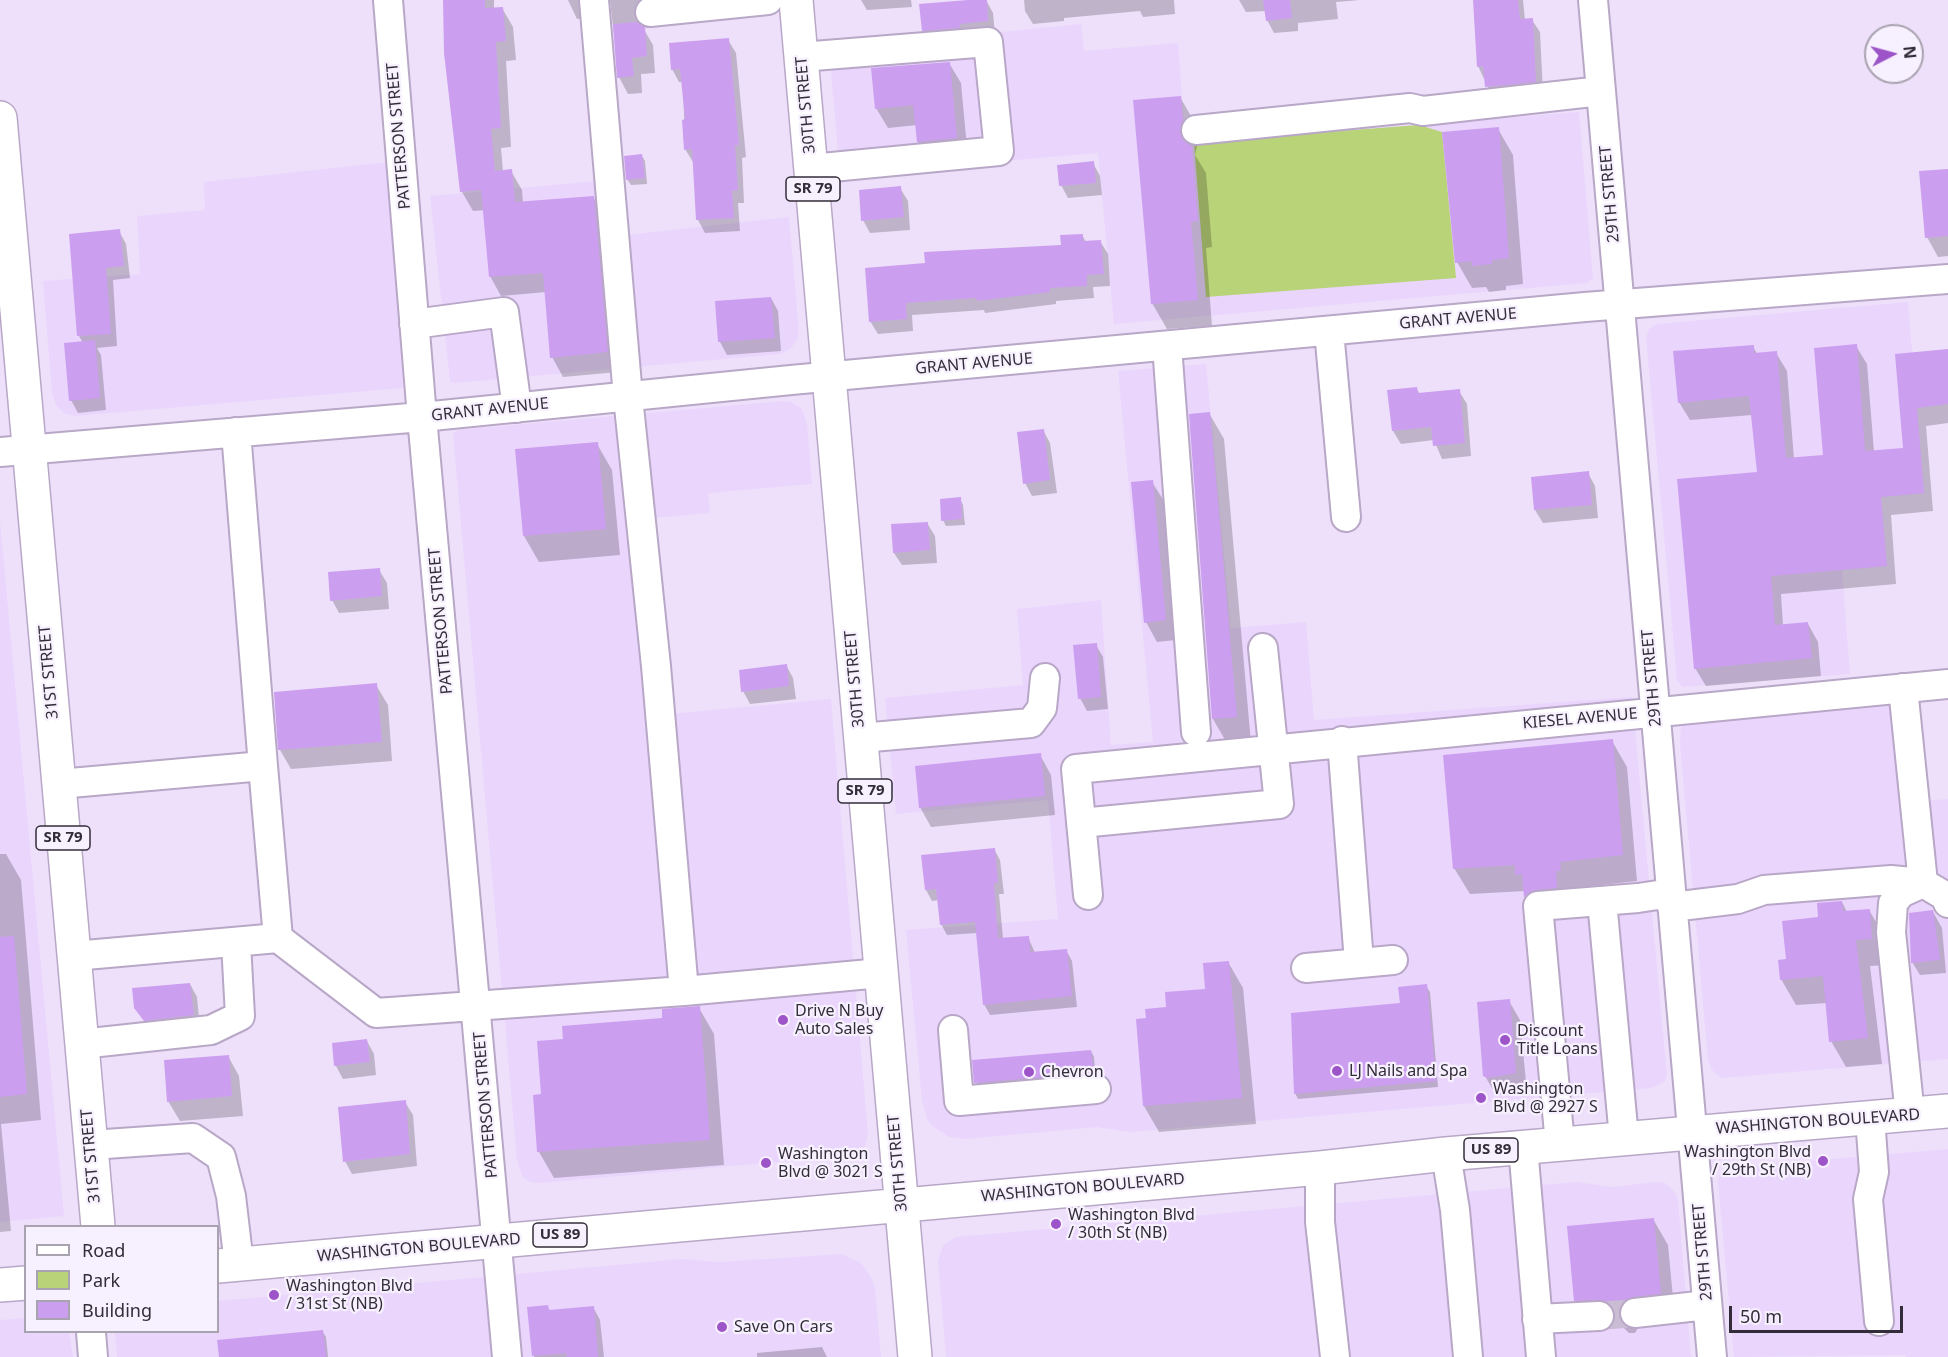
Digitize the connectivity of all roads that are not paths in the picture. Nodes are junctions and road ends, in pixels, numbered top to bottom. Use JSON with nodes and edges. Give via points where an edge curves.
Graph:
{"nodes":[{"id":1,"x":388,"y":0,"type":"edge"},
{"id":2,"x":594,"y":0,"type":"edge"},
{"id":3,"x":768,"y":0,"type":"edge"},
{"id":4,"x":796,"y":0,"type":"edge"},
{"id":5,"x":1593,"y":0,"type":"edge"},
{"id":6,"x":650,"y":12,"type":"dead end"},
{"id":7,"x":801,"y":57,"type":"junction"},
{"id":8,"x":1601,"y":91,"type":"junction"},
{"id":9,"x":0,"y":117,"type":"edge"},
{"id":10,"x":1196,"y":130,"type":"dead end"},
{"id":11,"x":811,"y":169,"type":"junction"},
{"id":12,"x":1948,"y":279,"type":"edge"},
{"id":13,"x":1620,"y":304,"type":"junction"},
{"id":14,"x":414,"y":324,"type":"junction"},
{"id":15,"x":1329,"y":331,"type":"junction"},
{"id":16,"x":1167,"y":346,"type":"junction"},
{"id":17,"x":829,"y":377,"type":"junction"},
{"id":18,"x":628,"y":397,"type":"junction"},
{"id":19,"x":517,"y":408,"type":"junction"},
{"id":20,"x":422,"y":417,"type":"junction"},
{"id":21,"x":236,"y":432,"type":"junction"},
{"id":22,"x":15,"y":451,"type":"edge"},
{"id":23,"x":1346,"y":517,"type":"dead end"},
{"id":24,"x":1263,"y":648,"type":"dead end"},
{"id":25,"x":1045,"y":678,"type":"dead end"},
{"id":26,"x":1948,"y":684,"type":"edge"},
{"id":27,"x":1903,"y":688,"type":"junction"},
{"id":28,"x":1655,"y":712,"type":"junction"},
{"id":29,"x":1196,"y":732,"type":"dead end"},
{"id":30,"x":861,"y":738,"type":"junction"},
{"id":31,"x":1330,"y":742,"type":"junction"},
{"id":32,"x":1274,"y":748,"type":"junction"},
{"id":33,"x":262,"y":766,"type":"junction"},
{"id":34,"x":59,"y":784,"type":"junction"},
{"id":35,"x":1081,"y":823,"type":"junction"},
{"id":36,"x":1923,"y":883,"type":"junction"},
{"id":37,"x":1088,"y":895,"type":"dead end"},
{"id":38,"x":1672,"y":900,"type":"junction"},
{"id":39,"x":1602,"y":901,"type":"junction"},
{"id":40,"x":1948,"y":903,"type":"edge"},
{"id":41,"x":278,"y":938,"type":"junction"},
{"id":42,"x":236,"y":943,"type":"junction"},
{"id":43,"x":74,"y":956,"type":"junction"},
{"id":44,"x":1393,"y":960,"type":"dead end"},
{"id":45,"x":1359,"y":963,"type":"junction"},
{"id":46,"x":1306,"y":968,"type":"dead end"},
{"id":47,"x":881,"y":973,"type":"junction"},
{"id":48,"x":684,"y":991,"type":"junction"},
{"id":49,"x":477,"y":1005,"type":"junction"},
{"id":50,"x":953,"y":1030,"type":"dead end"},
{"id":51,"x":81,"y":1044,"type":"junction"},
{"id":52,"x":1096,"y":1089,"type":"dead end"},
{"id":53,"x":1948,"y":1111,"type":"edge"},
{"id":54,"x":1910,"y":1115,"type":"junction"},
{"id":55,"x":1870,"y":1118,"type":"junction"},
{"id":56,"x":1692,"y":1132,"type":"junction"},
{"id":57,"x":1624,"y":1138,"type":"junction"},
{"id":58,"x":1560,"y":1144,"type":"junction"},
{"id":59,"x":90,"y":1145,"type":"junction"},
{"id":60,"x":1523,"y":1147,"type":"junction"},
{"id":61,"x":1446,"y":1154,"type":"junction"},
{"id":62,"x":1320,"y":1168,"type":"junction"},
{"id":63,"x":902,"y":1205,"type":"junction"},
{"id":64,"x":98,"y":1225,"type":"edge"},
{"id":65,"x":499,"y":1241,"type":"junction"},
{"id":66,"x":228,"y":1265,"type":"edge"},
{"id":67,"x":24,"y":1283,"type":"edge"},
{"id":68,"x":0,"y":1285,"type":"edge"},
{"id":69,"x":1707,"y":1305,"type":"junction"},
{"id":70,"x":1635,"y":1313,"type":"tunnel mouth"},
{"id":71,"x":1599,"y":1316,"type":"tunnel mouth"},
{"id":72,"x":1537,"y":1319,"type":"junction"},
{"id":73,"x":1879,"y":1321,"type":"dead end"},
{"id":74,"x":91,"y":1333,"type":"edge"},
{"id":75,"x":93,"y":1357,"type":"edge"},
{"id":76,"x":507,"y":1357,"type":"edge"},
{"id":77,"x":915,"y":1357,"type":"edge"},
{"id":78,"x":1335,"y":1357,"type":"edge"},
{"id":79,"x":1468,"y":1357,"type":"edge"},
{"id":80,"x":1541,"y":1357,"type":"edge"},
{"id":81,"x":1712,"y":1357,"type":"edge"}],
"edges":[{"from":1,"to":14,"type":"street","name":"PATTERSON STREET"},
{"from":2,"to":18,"type":"street"},
{"from":3,"to":6,"type":"street"},
{"from":4,"to":7,"type":"main road","name":"30TH STREET","number":"SR 79"},
{"from":5,"to":8,"type":"street","name":"29TH STREET"},
{"from":7,"to":11,"type":"main road","name":"30TH STREET","number":"SR 79"},
{"from":7,"to":11,"type":"street","via":[[988,42],[999,151]]},
{"from":8,"to":10,"type":"street"},
{"from":8,"to":13,"type":"street","name":"29TH STREET"},
{"from":9,"to":22,"type":"main road","name":"31ST STREET","number":"SR 79"},
{"from":11,"to":17,"type":"main road","name":"30TH STREET","number":"SR 79"},
{"from":12,"to":13,"type":"street","name":"GRANT AVENUE"},
{"from":13,"to":15,"type":"street","name":"GRANT AVENUE"},
{"from":13,"to":28,"type":"street","name":"29TH STREET"},
{"from":14,"to":19,"type":"street","via":[[504,312]]},
{"from":14,"to":20,"type":"street","name":"PATTERSON STREET"},
{"from":15,"to":16,"type":"street","name":"GRANT AVENUE"},
{"from":15,"to":23,"type":"street"},
{"from":16,"to":17,"type":"street","name":"GRANT AVENUE"},
{"from":16,"to":29,"type":"street"},
{"from":17,"to":18,"type":"street","name":"GRANT AVENUE"},
{"from":17,"to":30,"type":"main road","name":"30TH STREET","number":"SR 79"},
{"from":18,"to":19,"type":"street","name":"GRANT AVENUE"},
{"from":18,"to":48,"type":"street"},
{"from":19,"to":20,"type":"street","name":"GRANT AVENUE"},
{"from":20,"to":21,"type":"street","name":"GRANT AVENUE"},
{"from":20,"to":49,"type":"street","name":"PATTERSON STREET"},
{"from":21,"to":22,"type":"street","name":"GRANT AVENUE"},
{"from":21,"to":33,"type":"street"},
{"from":22,"to":34,"type":"main road","name":"31ST STREET","number":"SR 79"},
{"from":24,"to":32,"type":"street"},
{"from":25,"to":30,"type":"street","via":[[1042,708],[1031,723]]},
{"from":26,"to":27,"type":"street","name":"KIESEL AVENUE"},
{"from":27,"to":28,"type":"street","name":"KIESEL AVENUE"},
{"from":27,"to":36,"type":"street"},
{"from":28,"to":31,"type":"street","name":"KIESEL AVENUE"},
{"from":28,"to":38,"type":"street","name":"29TH STREET"},
{"from":30,"to":47,"type":"main road","name":"30TH STREET","number":"SR 79"},
{"from":31,"to":32,"type":"street","name":"KIESEL AVENUE"},
{"from":31,"to":45,"type":"street"},
{"from":32,"to":35,"type":"street","name":"KIESEL AVENUE","via":[[1076,769]]},
{"from":32,"to":35,"type":"street","via":[[1279,804]]},
{"from":33,"to":34,"type":"street"},
{"from":33,"to":41,"type":"street"},
{"from":34,"to":43,"type":"main road","name":"31ST STREET","number":"SR 79"},
{"from":35,"to":37,"type":"street"},
{"from":36,"to":38,"type":"street","via":[[1891,880],[1764,890],[1738,899]]},
{"from":36,"to":40,"type":"street","via":[[1945,896]]},
{"from":36,"to":54,"type":"street","via":[[1901,893],[1893,903],[1893,955]]},
{"from":38,"to":39,"type":"street"},
{"from":38,"to":56,"type":"street","name":"29TH STREET"},
{"from":39,"to":57,"type":"street"},
{"from":39,"to":58,"type":"street","via":[[1538,906]]},
{"from":41,"to":42,"type":"street"},
{"from":41,"to":49,"type":"street","via":[[376,1013]]},
{"from":42,"to":43,"type":"street"},
{"from":42,"to":51,"type":"street","via":[[240,1016],[211,1030]]},
{"from":43,"to":51,"type":"main road","name":"31ST STREET","number":"SR 79"},
{"from":44,"to":45,"type":"street"},
{"from":45,"to":46,"type":"street"},
{"from":47,"to":48,"type":"street"},
{"from":47,"to":63,"type":"main road","name":"30TH STREET","number":"SR 79"},
{"from":48,"to":49,"type":"street"},
{"from":49,"to":65,"type":"street","name":"PATTERSON STREET"},
{"from":50,"to":52,"type":"street","via":[[959,1101]]},
{"from":51,"to":59,"type":"main road","name":"31ST STREET","number":"SR 79"},
{"from":53,"to":54,"type":"main road","name":"WASHINGTON BOULEVARD","number":"US 89"},
{"from":54,"to":55,"type":"main road","name":"WASHINGTON BOULEVARD","number":"US 89"},
{"from":55,"to":56,"type":"main road","name":"WASHINGTON BOULEVARD","number":"US 89"},
{"from":55,"to":73,"type":"street","via":[[1874,1172],[1868,1199]]},
{"from":56,"to":57,"type":"main road","name":"WASHINGTON BOULEVARD","number":"US 89"},
{"from":56,"to":69,"type":"street","name":"29TH STREET"},
{"from":57,"to":58,"type":"main road","name":"WASHINGTON BOULEVARD","number":"US 89"},
{"from":58,"to":60,"type":"main road","name":"WASHINGTON BOULEVARD","number":"US 89"},
{"from":59,"to":64,"type":"main road","name":"31ST STREET","number":"SR 79"},
{"from":59,"to":66,"type":"street","via":[[193,1138],[221,1158],[231,1196]]},
{"from":60,"to":61,"type":"main road","name":"WASHINGTON BOULEVARD","number":"US 89"},
{"from":60,"to":72,"type":"street"},
{"from":61,"to":62,"type":"main road","name":"WASHINGTON BOULEVARD","number":"US 89"},
{"from":61,"to":79,"type":"street"},
{"from":62,"to":63,"type":"main road","name":"WASHINGTON BOULEVARD","number":"US 89"},
{"from":62,"to":78,"type":"street","via":[[1320,1222]]},
{"from":63,"to":65,"type":"main road","name":"WASHINGTON BOULEVARD","number":"US 89"},
{"from":63,"to":77,"type":"main road","name":"30TH STREET","number":"SR 79"},
{"from":65,"to":66,"type":"main road","name":"WASHINGTON BOULEVARD","number":"US 89"},
{"from":65,"to":76,"type":"street","name":"PATTERSON STREET"},
{"from":67,"to":68,"type":"main road"},
{"from":69,"to":70,"type":"street"},
{"from":69,"to":81,"type":"street","name":"29TH STREET"},
{"from":71,"to":72,"type":"street"},
{"from":72,"to":80,"type":"street"},
{"from":74,"to":75,"type":"street"}]}
